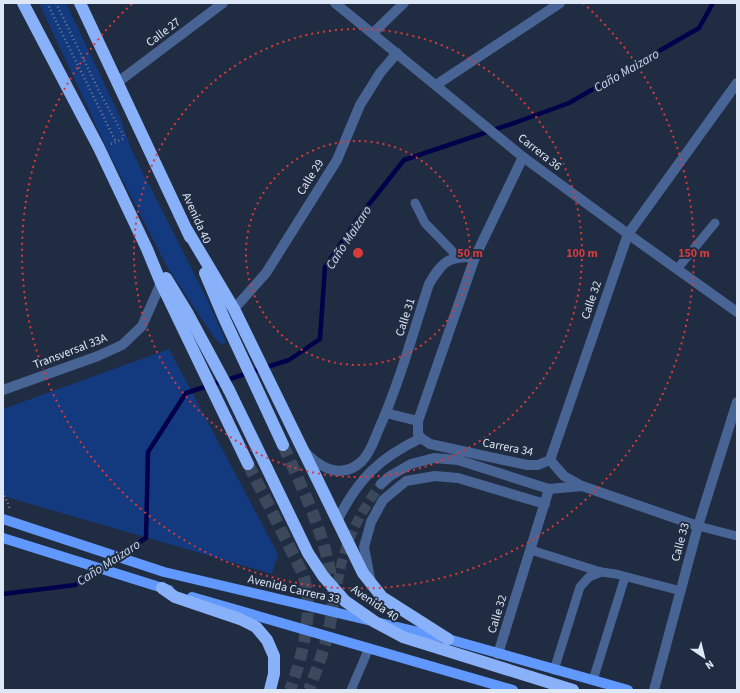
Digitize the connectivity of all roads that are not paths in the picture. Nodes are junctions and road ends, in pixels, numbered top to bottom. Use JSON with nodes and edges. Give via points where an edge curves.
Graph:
{"nodes":[{"id":1,"x":23,"y":3,"type":"edge"},
{"id":2,"x":80,"y":3,"type":"edge"},
{"id":3,"x":223,"y":3,"type":"edge"},
{"id":4,"x":335,"y":3,"type":"edge"},
{"id":5,"x":404,"y":3,"type":"edge"},
{"id":6,"x":560,"y":3,"type":"edge"},
{"id":7,"x":373,"y":33,"type":"junction"},
{"id":8,"x":397,"y":53,"type":"junction"},
{"id":9,"x":118,"y":82,"type":"junction"},
{"id":10,"x":737,"y":83,"type":"edge"},
{"id":11,"x":436,"y":85,"type":"junction"},
{"id":12,"x":523,"y":156,"type":"junction"},
{"id":13,"x":415,"y":203,"type":"dead end"},
{"id":14,"x":715,"y":223,"type":"dead end"},
{"id":15,"x":187,"y":230,"type":"junction"},
{"id":16,"x":628,"y":234,"type":"junction"},
{"id":17,"x":147,"y":248,"type":"junction"},
{"id":18,"x":475,"y":256,"type":"junction"},
{"id":19,"x":458,"y":257,"type":"junction"},
{"id":20,"x":677,"y":269,"type":"junction"},
{"id":21,"x":161,"y":283,"type":"junction"},
{"id":22,"x":234,"y":309,"type":"junction"},
{"id":23,"x":737,"y":312,"type":"edge"},
{"id":24,"x":3,"y":390,"type":"edge"},
{"id":25,"x":737,"y":402,"type":"edge"},
{"id":26,"x":386,"y":413,"type":"junction"},
{"id":27,"x":418,"y":421,"type":"junction"},
{"id":28,"x":420,"y":438,"type":"junction"},
{"id":29,"x":283,"y":446,"type":"tunnel mouth"},
{"id":30,"x":301,"y":448,"type":"junction"},
{"id":31,"x":550,"y":460,"type":"junction"},
{"id":32,"x":248,"y":464,"type":"tunnel mouth"},
{"id":33,"x":382,"y":484,"type":"tunnel mouth"},
{"id":34,"x":582,"y":486,"type":"junction"},
{"id":35,"x":549,"y":489,"type":"junction"},
{"id":36,"x":545,"y":504,"type":"junction"},
{"id":37,"x":3,"y":519,"type":"edge"},
{"id":38,"x":337,"y":520,"type":"junction"},
{"id":39,"x":698,"y":526,"type":"junction"},
{"id":40,"x":737,"y":536,"type":"edge"},
{"id":41,"x":3,"y":538,"type":"edge"},
{"id":42,"x":530,"y":550,"type":"junction"},
{"id":43,"x":601,"y":572,"type":"junction"},
{"id":44,"x":625,"y":577,"type":"junction"},
{"id":45,"x":372,"y":586,"type":"junction"},
{"id":46,"x":162,"y":588,"type":"junction"},
{"id":47,"x":681,"y":591,"type":"junction"},
{"id":48,"x":375,"y":622,"type":"junction"},
{"id":49,"x":448,"y":639,"type":"junction"},
{"id":50,"x":369,"y":648,"type":"junction"},
{"id":51,"x":498,"y":654,"type":"junction"},
{"id":52,"x":554,"y":670,"type":"junction"},
{"id":53,"x":592,"y":680,"type":"junction"},
{"id":54,"x":270,"y":690,"type":"edge"},
{"id":55,"x":351,"y":690,"type":"edge"},
{"id":56,"x":513,"y":690,"type":"edge"},
{"id":57,"x":573,"y":690,"type":"edge"},
{"id":58,"x":628,"y":690,"type":"edge"},
{"id":59,"x":654,"y":690,"type":"edge"}],
"edges":[{"from":1,"to":17,"type":"highway","via":[[99,148]]},
{"from":2,"to":9,"type":"highway","name":"Avenida 40"},
{"from":3,"to":9,"type":"street","name":"Calle 27"},
{"from":4,"to":7,"type":"street","name":"Carrera 36"},
{"from":5,"to":7,"type":"street"},
{"from":6,"to":11,"type":"street"},
{"from":7,"to":8,"type":"street","name":"Carrera 36"},
{"from":8,"to":11,"type":"street","name":"Carrera 36"},
{"from":8,"to":22,"type":"street","name":"Calle 29","via":[[380,73],[360,105],[337,160],[266,273]]},
{"from":9,"to":15,"type":"highway","name":"Avenida 40"},
{"from":10,"to":16,"type":"street","name":"Calle 32"},
{"from":11,"to":12,"type":"street","name":"Carrera 36"},
{"from":12,"to":16,"type":"street","name":"Carrera 36"},
{"from":12,"to":18,"type":"street"},
{"from":13,"to":19,"type":"lane","via":[[425,223]]},
{"from":14,"to":20,"type":"lane"},
{"from":15,"to":22,"type":"highway"},
{"from":15,"to":29,"type":"highway","name":"Avenida 40"},
{"from":16,"to":20,"type":"street","name":"Carrera 36"},
{"from":16,"to":31,"type":"street","name":"Calle 32"},
{"from":17,"to":21,"type":"highway"},
{"from":17,"to":48,"type":"highway","name":"Avenida 40","bridge":true,"via":[[220,372],[308,553],[323,576],[345,601]]},
{"from":18,"to":19,"type":"street","name":"Calle 31"},
{"from":18,"to":27,"type":"street"},
{"from":19,"to":26,"type":"street","name":"Calle 31","via":[[444,263],[429,284]]},
{"from":20,"to":23,"type":"street","name":"Carrera 36"},
{"from":21,"to":24,"type":"street","name":"Transversal 33A","via":[[142,326],[122,345]]},
{"from":21,"to":32,"type":"highway"},
{"from":22,"to":30,"type":"highway"},
{"from":25,"to":39,"type":"street","name":"Calle 33"},
{"from":26,"to":27,"type":"street"},
{"from":26,"to":30,"type":"street","name":"Calle 31","via":[[367,455],[359,464],[348,469],[325,468]]},
{"from":27,"to":28,"type":"street"},
{"from":28,"to":31,"type":"street","name":"Carrera 34","via":[[430,444],[527,465],[538,465]]},
{"from":28,"to":38,"type":"street","via":[[402,447],[370,471],[357,486]]},
{"from":30,"to":38,"type":"highway"},
{"from":31,"to":34,"type":"street","via":[[564,476]]},
{"from":33,"to":35,"type":"street","via":[[390,476],[411,464],[434,458],[446,458]]},
{"from":34,"to":35,"type":"street"},
{"from":34,"to":39,"type":"street"},
{"from":35,"to":36,"type":"street","name":"Calle 32"},
{"from":36,"to":42,"type":"street","name":"Calle 32"},
{"from":36,"to":45,"type":"street","via":[[458,478],[435,476],[406,482],[383,500],[371,522],[364,547]]},
{"from":37,"to":48,"type":"main road","name":"Avenida Carrera 33","via":[[164,572]]},
{"from":38,"to":45,"type":"highway"},
{"from":39,"to":40,"type":"lane"},
{"from":39,"to":47,"type":"street","name":"Calle 33"},
{"from":41,"to":46,"type":"main road"},
{"from":42,"to":43,"type":"lane"},
{"from":42,"to":51,"type":"street","name":"Calle 32"},
{"from":43,"to":44,"type":"lane"},
{"from":43,"to":52,"type":"lane","via":[[589,577],[580,587]]},
{"from":44,"to":47,"type":"lane"},
{"from":44,"to":53,"type":"lane"},
{"from":45,"to":49,"type":"highway","via":[[382,597]]},
{"from":46,"to":50,"type":"main road"},
{"from":46,"to":54,"type":"highway","via":[[175,597],[256,627],[267,640],[274,656],[274,674]]},
{"from":47,"to":59,"type":"street","name":"Calle 33"},
{"from":48,"to":49,"type":"main road","name":"Avenida Carrera 33"},
{"from":48,"to":57,"type":"highway","name":"Avenida 40","bridge":true,"via":[[402,637]]},
{"from":49,"to":51,"type":"main road","name":"Avenida Carrera 33"},
{"from":50,"to":55,"type":"lane"},
{"from":50,"to":56,"type":"main road"},
{"from":51,"to":52,"type":"main road","name":"Avenida Carrera 33"},
{"from":52,"to":53,"type":"main road","name":"Avenida Carrera 33"},
{"from":53,"to":58,"type":"main road","name":"Avenida Carrera 33"}]}
